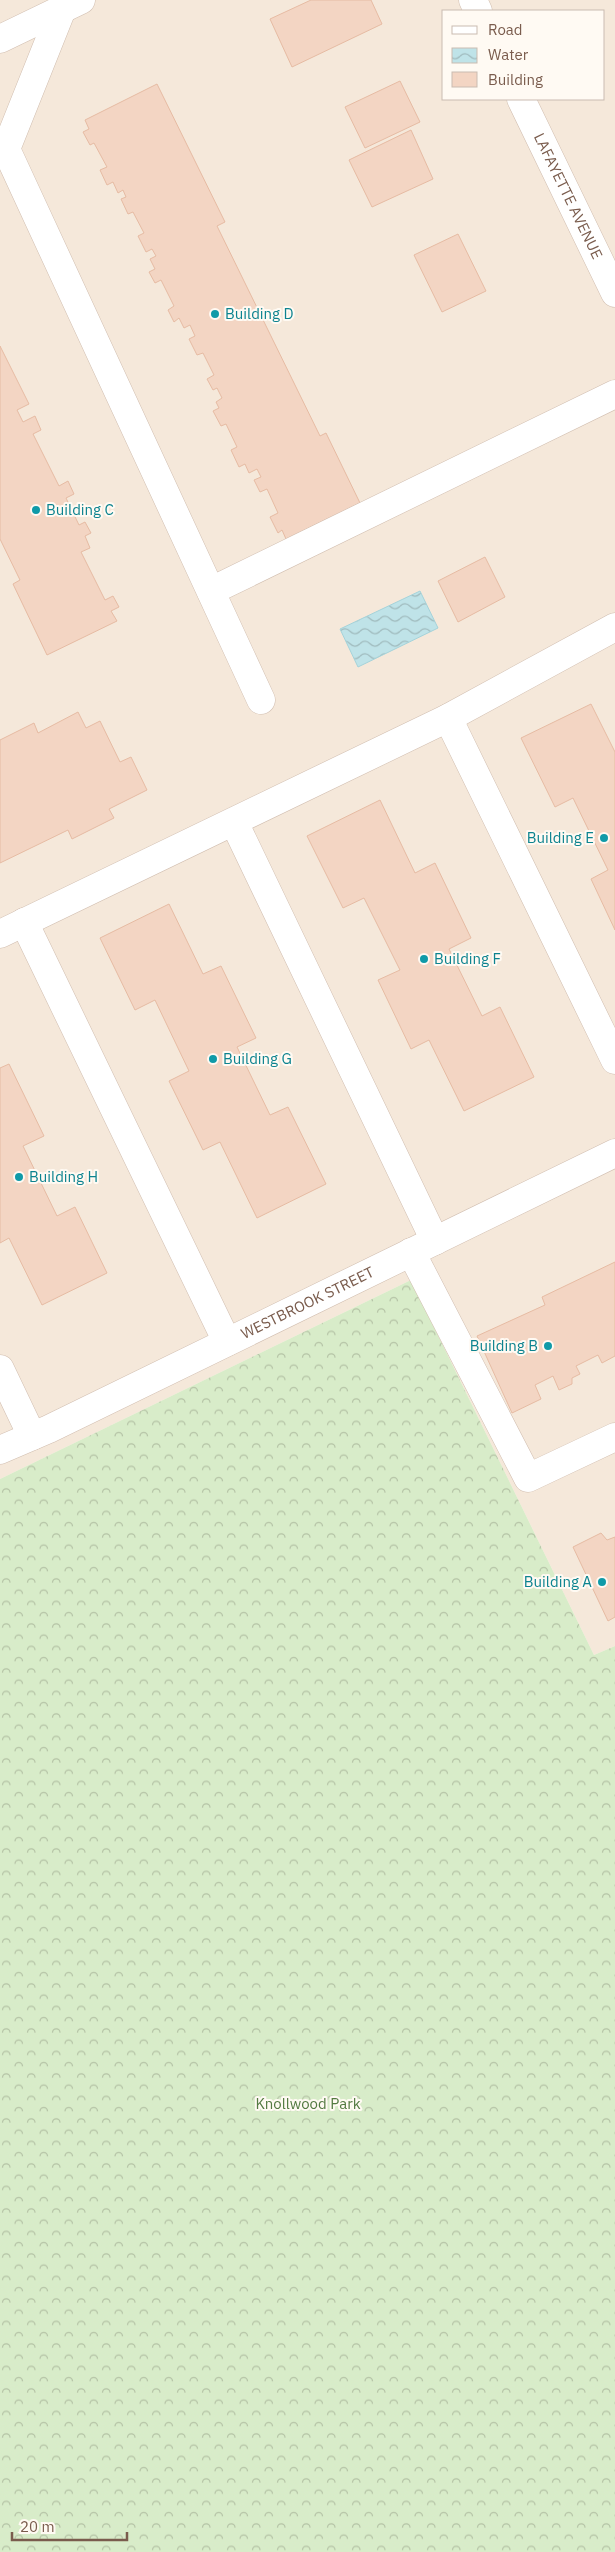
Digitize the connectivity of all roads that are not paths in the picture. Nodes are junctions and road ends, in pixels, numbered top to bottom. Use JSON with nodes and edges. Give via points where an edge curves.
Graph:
{"nodes":[{"id":1,"x":71,"y":5,"type":"edge"},
{"id":2,"x":0,"y":39,"type":"edge"},
{"id":3,"x":522,"y":100,"type":"edge"},
{"id":4,"x":609,"y":264,"type":"edge"},
{"id":5,"x":615,"y":293,"type":"edge"},
{"id":6,"x":615,"y":394,"type":"edge"},
{"id":7,"x":211,"y":591,"type":"junction"},
{"id":8,"x":615,"y":627,"type":"edge"},
{"id":9,"x":261,"y":700,"type":"dead end"},
{"id":10,"x":448,"y":718,"type":"junction"},
{"id":11,"x":234,"y":822,"type":"junction"},
{"id":12,"x":12,"y":928,"type":"edge"},
{"id":13,"x":615,"y":1060,"type":"edge"},
{"id":14,"x":615,"y":1153,"type":"edge"},
{"id":15,"x":435,"y":1240,"type":"junction"},
{"id":16,"x":411,"y":1252,"type":"junction"},
{"id":17,"x":227,"y":1342,"type":"junction"},
{"id":18,"x":0,"y":1369,"type":"edge"},
{"id":19,"x":32,"y":1436,"type":"junction"},
{"id":20,"x":615,"y":1437,"type":"edge"},
{"id":21,"x":0,"y":1450,"type":"edge"}],
"edges":[{"from":1,"to":2,"type":"street"},
{"from":1,"to":7,"type":"street","via":[[6,149]]},
{"from":3,"to":4,"type":"street","name":"LAFAYETTE AVENUE"},
{"from":4,"to":5,"type":"street","name":"LAFAYETTE AVENUE"},
{"from":6,"to":7,"type":"street"},
{"from":7,"to":9,"type":"street"},
{"from":8,"to":10,"type":"street"},
{"from":10,"to":11,"type":"street"},
{"from":10,"to":13,"type":"street"},
{"from":11,"to":12,"type":"street"},
{"from":11,"to":15,"type":"street"},
{"from":12,"to":17,"type":"street"},
{"from":14,"to":15,"type":"street","name":"WESTBROOK STREET"},
{"from":15,"to":16,"type":"street","name":"WESTBROOK STREET"},
{"from":16,"to":17,"type":"street","name":"WESTBROOK STREET"},
{"from":16,"to":20,"type":"street","via":[[528,1478]]},
{"from":17,"to":19,"type":"street","name":"WESTBROOK STREET"},
{"from":18,"to":19,"type":"street"},
{"from":19,"to":21,"type":"street","name":"WESTBROOK STREET"}]}
